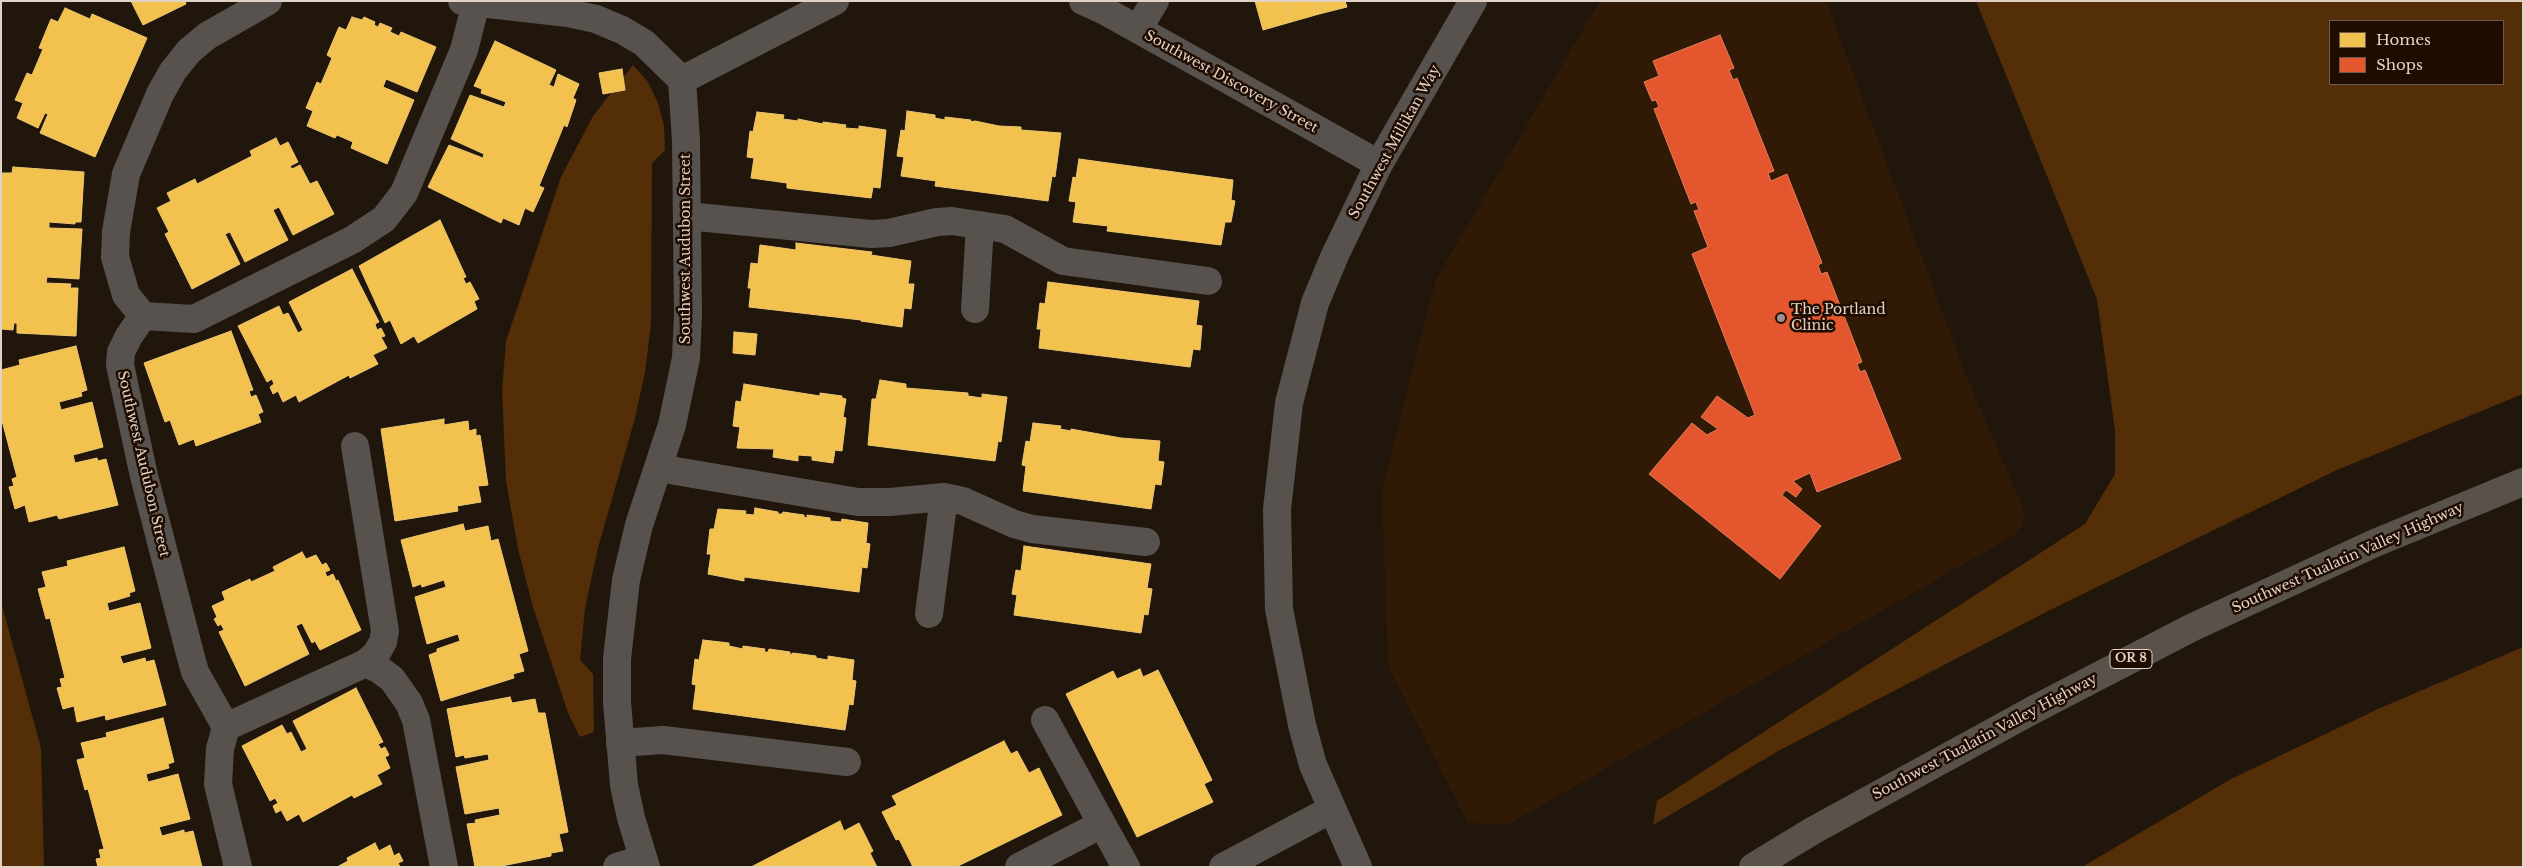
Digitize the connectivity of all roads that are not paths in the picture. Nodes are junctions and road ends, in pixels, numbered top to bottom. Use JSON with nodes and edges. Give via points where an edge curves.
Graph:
{"nodes":[{"id":1,"x":268,"y":1,"type":"edge"},
{"id":2,"x":836,"y":1,"type":"edge"},
{"id":3,"x":1083,"y":1,"type":"edge"},
{"id":4,"x":1155,"y":1,"type":"edge"},
{"id":5,"x":1473,"y":1,"type":"edge"},
{"id":6,"x":469,"y":2,"type":"edge"},
{"id":7,"x":1138,"y":29,"type":"junction"},
{"id":8,"x":682,"y":80,"type":"junction"},
{"id":9,"x":1379,"y":164,"type":"junction"},
{"id":10,"x":687,"y":216,"type":"junction"},
{"id":11,"x":980,"y":225,"type":"junction"},
{"id":12,"x":1208,"y":281,"type":"dead end"},
{"id":13,"x":975,"y":309,"type":"dead end"},
{"id":14,"x":142,"y":316,"type":"junction"},
{"id":15,"x":355,"y":446,"type":"dead end"},
{"id":16,"x":658,"y":468,"type":"junction"},
{"id":17,"x":2523,"y":482,"type":"edge"},
{"id":18,"x":944,"y":497,"type":"junction"},
{"id":19,"x":1146,"y":542,"type":"dead end"},
{"id":20,"x":929,"y":614,"type":"dead end"},
{"id":21,"x":366,"y":663,"type":"junction"},
{"id":22,"x":1045,"y":720,"type":"dead end"},
{"id":23,"x":226,"y":727,"type":"junction"},
{"id":24,"x":620,"y":743,"type":"junction"},
{"id":25,"x":847,"y":762,"type":"dead end"},
{"id":26,"x":1332,"y":809,"type":"junction"},
{"id":27,"x":1102,"y":824,"type":"junction"},
{"id":28,"x":644,"y":863,"type":"edge"},
{"id":29,"x":1225,"y":866,"type":"edge"},
{"id":30,"x":238,"y":867,"type":"edge"},
{"id":31,"x":444,"y":867,"type":"edge"},
{"id":32,"x":617,"y":867,"type":"edge"},
{"id":33,"x":1019,"y":867,"type":"edge"},
{"id":34,"x":1126,"y":867,"type":"edge"},
{"id":35,"x":1358,"y":867,"type":"edge"},
{"id":36,"x":1753,"y":867,"type":"edge"}],
"edges":[{"from":1,"to":14,"type":"street","via":[[207,36],[189,52],[160,94],[126,174],[115,257],[126,295]]},
{"from":2,"to":8,"type":"street"},
{"from":3,"to":7,"type":"street","name":"Southwest Discovery Street"},
{"from":4,"to":7,"type":"street"},
{"from":5,"to":9,"type":"street","name":"Southwest Millikan Way"},
{"from":6,"to":8,"type":"street","via":[[596,19],[644,43]]},
{"from":6,"to":14,"type":"street","via":[[464,50],[404,193],[384,219],[352,240],[194,319]]},
{"from":7,"to":9,"type":"street","name":"Southwest Discovery Street"},
{"from":8,"to":10,"type":"street","name":"Southwest Audubon Street"},
{"from":9,"to":26,"type":"street","name":"Southwest Millikan Way","via":[[1315,304],[1289,403],[1277,509],[1279,609],[1302,725]]},
{"from":10,"to":11,"type":"street","via":[[871,234],[937,222]]},
{"from":10,"to":16,"type":"street","name":"Southwest Audubon Street","via":[[686,358],[681,392]]},
{"from":11,"to":12,"type":"street","via":[[1005,229],[1064,261]]},
{"from":11,"to":13,"type":"street"},
{"from":14,"to":23,"type":"street","name":"Southwest Audubon Street","via":[[121,352],[120,364],[144,476],[195,672]]},
{"from":15,"to":21,"type":"street","via":[[385,630],[383,642]]},
{"from":16,"to":18,"type":"street","via":[[858,502]]},
{"from":16,"to":24,"type":"street","name":"Southwest Audubon Street","via":[[639,525],[620,619],[617,659]]},
{"from":17,"to":36,"type":"main road","name":"Southwest Tualatin Valley Highway","number":"OR 8","via":[[2375,543],[2191,628],[2024,715]]},
{"from":18,"to":19,"type":"street","via":[[963,501],[1032,529]]},
{"from":18,"to":20,"type":"street"},
{"from":21,"to":23,"type":"street"},
{"from":21,"to":31,"type":"street","via":[[392,679],[409,702],[416,720]]},
{"from":22,"to":27,"type":"street"},
{"from":23,"to":30,"type":"street","via":[[220,749],[218,784]]},
{"from":24,"to":25,"type":"street","via":[[663,740]]},
{"from":24,"to":28,"type":"street","name":"Southwest Audubon Street","via":[[624,785]]},
{"from":26,"to":29,"type":"street"},
{"from":26,"to":35,"type":"street","name":"Southwest Millikan Way"},
{"from":27,"to":33,"type":"street"},
{"from":27,"to":34,"type":"street"},
{"from":28,"to":32,"type":"street","name":"Southwest Audubon Street"}]}
